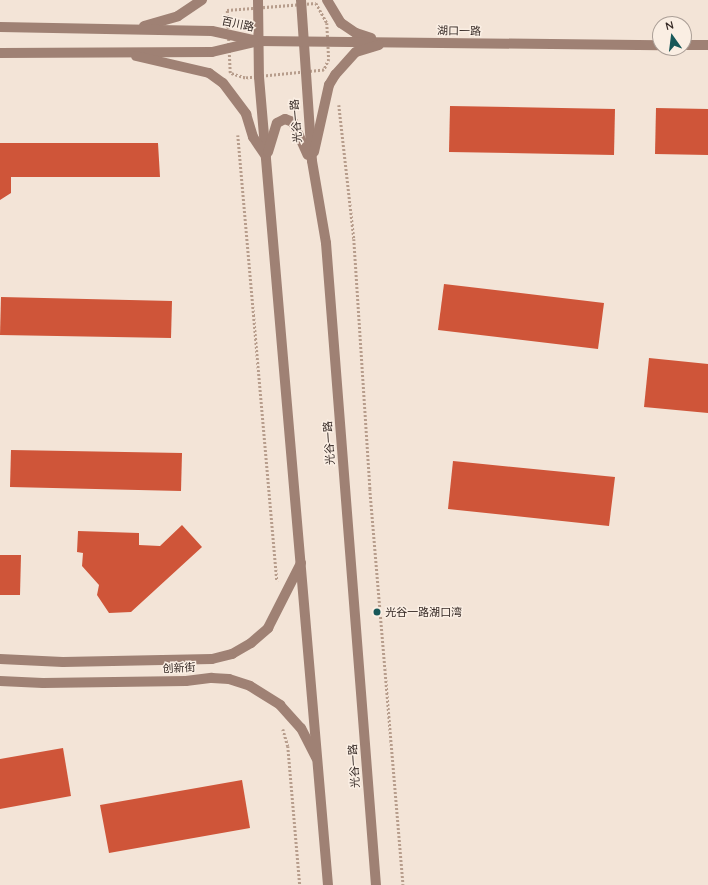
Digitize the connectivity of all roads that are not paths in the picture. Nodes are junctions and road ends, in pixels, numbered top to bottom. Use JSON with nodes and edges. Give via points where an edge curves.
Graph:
{"nodes":[{"id":1,"x":202,"y":0,"type":"edge"},
{"id":2,"x":327,"y":0,"type":"edge"},
{"id":3,"x":302,"y":2,"type":"edge"},
{"id":4,"x":258,"y":4,"type":"edge"},
{"id":5,"x":0,"y":27,"type":"edge"},
{"id":6,"x":136,"y":28,"type":"junction"},
{"id":7,"x":258,"y":41,"type":"junction"},
{"id":8,"x":303,"y":41,"type":"junction"},
{"id":9,"x":386,"y":42,"type":"junction"},
{"id":10,"x":652,"y":45,"type":"edge"},
{"id":11,"x":692,"y":45,"type":"edge"},
{"id":12,"x":708,"y":45,"type":"edge"},
{"id":13,"x":120,"y":52,"type":"junction"},
{"id":14,"x":0,"y":53,"type":"edge"},
{"id":15,"x":267,"y":158,"type":"junction"},
{"id":16,"x":312,"y":161,"type":"junction"},
{"id":17,"x":301,"y":563,"type":"junction"},
{"id":18,"x":0,"y":659,"type":"edge"},
{"id":19,"x":0,"y":681,"type":"edge"},
{"id":20,"x":319,"y":765,"type":"junction"},
{"id":21,"x":328,"y":885,"type":"edge"},
{"id":22,"x":376,"y":885,"type":"edge"}],
"edges":[{"from":1,"to":6,"type":"main road","via":[[178,16]]},
{"from":2,"to":9,"type":"main road","via":[[341,22],[356,33]]},
{"from":3,"to":8,"type":"main road","name":"光谷一路"},
{"from":4,"to":7,"type":"main road"},
{"from":5,"to":6,"type":"main road","name":"百川路"},
{"from":6,"to":7,"type":"main road","name":"百川路","via":[[212,31]]},
{"from":7,"to":8,"type":"main road","name":"湖口一路"},
{"from":7,"to":13,"type":"main road","name":"百川路","via":[[212,52]]},
{"from":7,"to":15,"type":"main road"},
{"from":8,"to":9,"type":"main road","name":"湖口一路"},
{"from":8,"to":16,"type":"main road","name":"光谷一路"},
{"from":9,"to":10,"type":"main road","name":"湖口一路"},
{"from":9,"to":16,"type":"main road","via":[[356,52],[337,71],[329,85]]},
{"from":11,"to":12,"type":"main road"},
{"from":13,"to":14,"type":"main road","name":"百川路"},
{"from":13,"to":15,"type":"main road","via":[[209,73],[222,83],[246,114],[253,137]]},
{"from":15,"to":16,"type":"main road","via":[[277,123],[286,119],[293,122]]},
{"from":15,"to":17,"type":"main road"},
{"from":16,"to":22,"type":"main road","name":"光谷一路","via":[[326,243]]},
{"from":17,"to":18,"type":"main road","name":"创新街","via":[[268,628],[251,643],[232,654],[212,660],[63,662]]},
{"from":17,"to":20,"type":"main road"},
{"from":19,"to":20,"type":"main road","name":"创新街","via":[[43,683],[229,679],[250,686],[280,705],[301,728]]},
{"from":20,"to":21,"type":"main road"}]}
